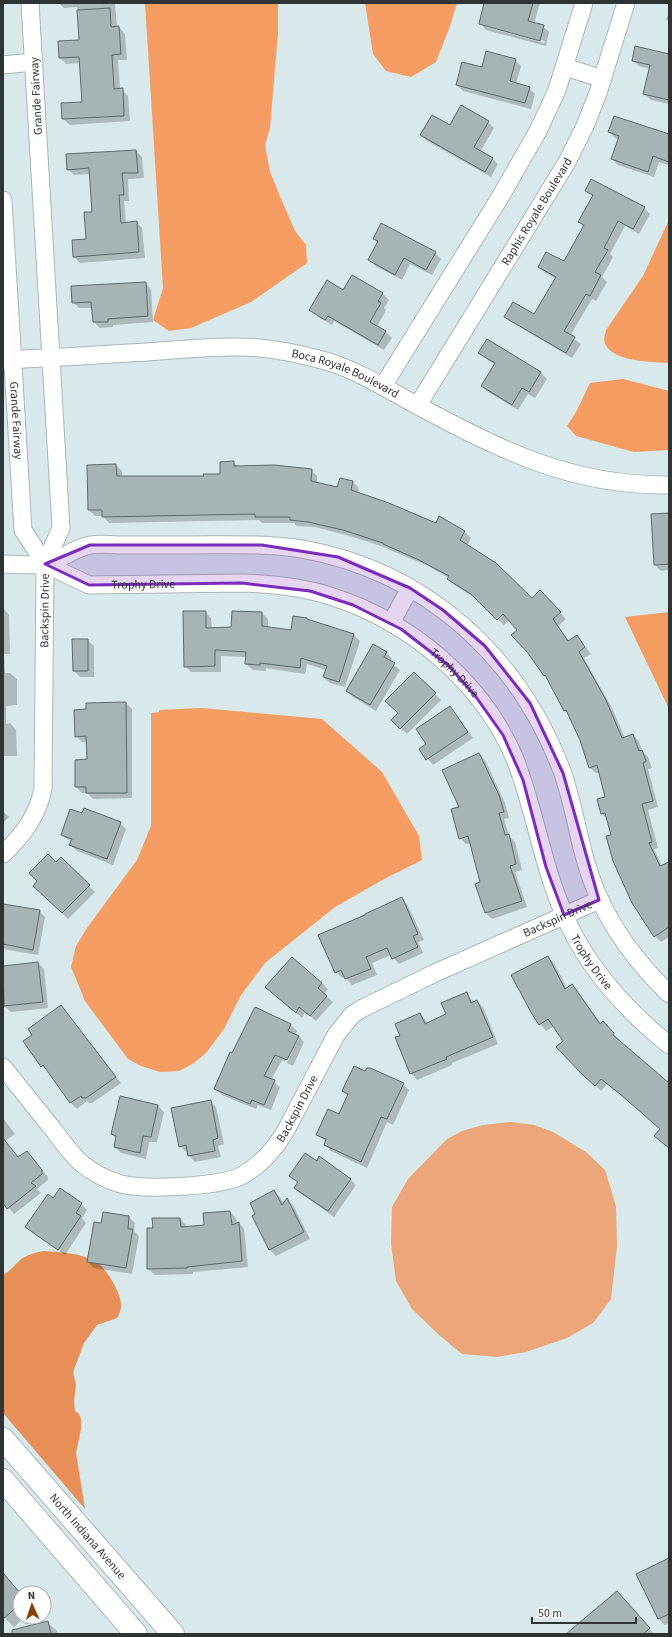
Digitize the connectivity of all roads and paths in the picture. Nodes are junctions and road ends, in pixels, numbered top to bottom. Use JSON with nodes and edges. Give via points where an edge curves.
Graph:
{"nodes":[{"id":1,"x":30,"y":3,"type":"edge"},
{"id":2,"x":584,"y":3,"type":"edge"},
{"id":3,"x":626,"y":3,"type":"edge"},
{"id":4,"x":34,"y":62,"type":"junction"},
{"id":5,"x":3,"y":65,"type":"edge"},
{"id":6,"x":565,"y":67,"type":"junction"},
{"id":7,"x":603,"y":79,"type":"junction"},
{"id":8,"x":3,"y":200,"type":"edge"},
{"id":9,"x":52,"y":358,"type":"junction"},
{"id":10,"x":8,"y":360,"type":"edge"},
{"id":11,"x":383,"y":386,"type":"junction"},
{"id":12,"x":418,"y":406,"type":"junction"},
{"id":13,"x":669,"y":484,"type":"edge"},
{"id":14,"x":3,"y":564,"type":"edge"},
{"id":15,"x":45,"y":564,"type":"junction"},
{"id":16,"x":410,"y":588,"type":"junction"},
{"id":17,"x":391,"y":623,"type":"junction"},
{"id":18,"x":3,"y":854,"type":"edge"},
{"id":19,"x":599,"y":900,"type":"junction"},
{"id":20,"x":564,"y":915,"type":"junction"},
{"id":21,"x":669,"y":994,"type":"edge"},
{"id":22,"x":669,"y":1045,"type":"edge"},
{"id":23,"x":3,"y":1067,"type":"edge"},
{"id":24,"x":3,"y":1439,"type":"edge"},
{"id":25,"x":3,"y":1480,"type":"edge"},
{"id":26,"x":136,"y":1634,"type":"edge"},
{"id":27,"x":173,"y":1634,"type":"edge"}],
"edges":[{"from":1,"to":4,"type":"street","name":"Grande Fairway"},
{"from":2,"to":6,"type":"street"},
{"from":3,"to":7,"type":"street","name":"Raphis Royale Boulevard"},
{"from":4,"to":5,"type":"street"},
{"from":4,"to":9,"type":"street","name":"Grande Fairway"},
{"from":6,"to":7,"type":"street"},
{"from":6,"to":11,"type":"street","via":[[548,112],[525,156]]},
{"from":7,"to":12,"type":"street","name":"Raphis Royale Boulevard","via":[[585,126],[567,162]]},
{"from":8,"to":10,"type":"street","name":"Grande Fairway"},
{"from":9,"to":10,"type":"street","name":"Boca Royale Boulevard"},
{"from":9,"to":11,"type":"street","name":"Boca Royale Boulevard","via":[[240,347],[282,351],[330,363]]},
{"from":9,"to":15,"type":"street","name":"Backspin Drive","via":[[61,528]]},
{"from":10,"to":15,"type":"street","name":"Grande Fairway","via":[[23,530]]},
{"from":11,"to":12,"type":"street","name":"Boca Royale Boulevard"},
{"from":12,"to":13,"type":"street","name":"Boca Royale Boulevard","via":[[507,451],[557,470],[621,483]]},
{"from":14,"to":15,"type":"street","name":"Trophy Drive"},
{"from":15,"to":16,"type":"street","name":"Trophy Drive","via":[[90,545],[262,545],[301,549],[338,557]]},
{"from":15,"to":17,"type":"street","name":"Trophy Drive","via":[[89,585],[242,583],[310,590],[353,605]]},
{"from":15,"to":18,"type":"street","name":"Backspin Drive","via":[[43,789],[39,807],[30,824]]},
{"from":16,"to":17,"type":"street"},
{"from":16,"to":19,"type":"street","name":"Trophy Drive","via":[[443,610],[485,646],[530,704],[549,739],[563,773],[585,860]]},
{"from":17,"to":20,"type":"street","name":"Trophy Drive","via":[[418,640],[449,666],[476,697],[503,735],[523,780],[546,867]]},
{"from":19,"to":20,"type":"street","name":"Backspin Drive"},
{"from":19,"to":21,"type":"street","name":"Trophy Drive","via":[[613,926],[634,955]]},
{"from":20,"to":22,"type":"street","name":"Trophy Drive","via":[[601,978],[632,1012]]},
{"from":20,"to":23,"type":"street","name":"Backspin Drive","via":[[435,973],[352,1016],[336,1035],[278,1144],[263,1161],[231,1180],[204,1185],[143,1187],[108,1179],[94,1172],[72,1154]]},
{"from":24,"to":27,"type":"main road","name":"North Indiana Avenue"},
{"from":25,"to":26,"type":"main road"}]}
